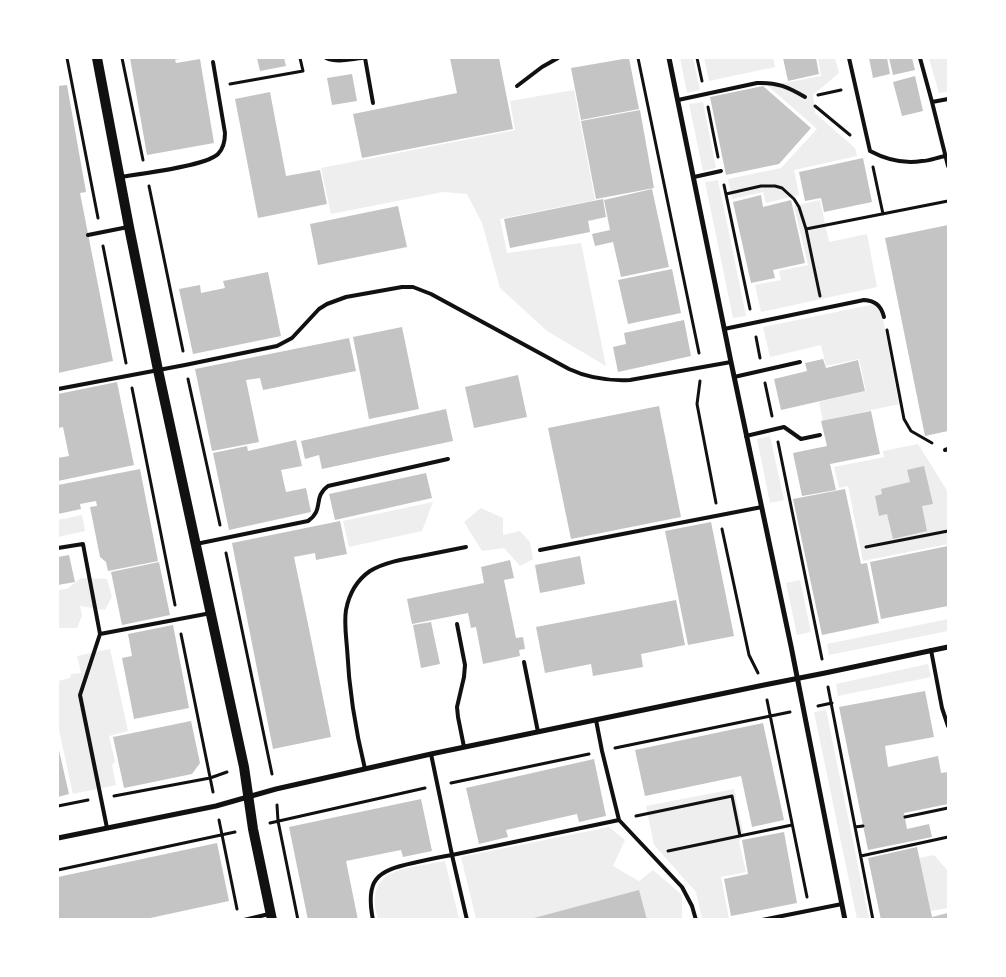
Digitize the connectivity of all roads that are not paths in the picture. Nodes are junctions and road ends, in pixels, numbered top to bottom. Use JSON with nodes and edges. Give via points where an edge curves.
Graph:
{"nodes":[{"id":1,"x":97,"y":58,"type":"edge"},
{"id":2,"x":326,"y":58,"type":"edge"},
{"id":3,"x":363,"y":58,"type":"edge"},
{"id":4,"x":558,"y":58,"type":"edge"},
{"id":5,"x":670,"y":58,"type":"edge"},
{"id":6,"x":849,"y":58,"type":"edge"},
{"id":7,"x":920,"y":58,"type":"edge"},
{"id":8,"x":213,"y":62,"type":"dead end"},
{"id":9,"x":516,"y":86,"type":"dead end"},
{"id":10,"x":805,"y":97,"type":"road end"},
{"id":11,"x":948,"y":99,"type":"edge"},
{"id":12,"x":678,"y":100,"type":"junction"},
{"id":13,"x":932,"y":102,"type":"junction"},
{"id":14,"x":373,"y":103,"type":"dead end"},
{"id":15,"x":946,"y":156,"type":"junction"},
{"id":16,"x":948,"y":166,"type":"edge"},
{"id":17,"x":721,"y":171,"type":"dead end"},
{"id":18,"x":120,"y":177,"type":"junction"},
{"id":19,"x":694,"y":178,"type":"junction"},
{"id":20,"x":129,"y":227,"type":"junction"},
{"id":21,"x":88,"y":235,"type":"dead end"},
{"id":22,"x":884,"y":317,"type":"road end"},
{"id":23,"x":724,"y":329,"type":"junction"},
{"id":24,"x":731,"y":362,"type":"junction"},
{"id":25,"x":800,"y":362,"type":"dead end"},
{"id":26,"x":158,"y":370,"type":"junction"},
{"id":27,"x":734,"y":377,"type":"junction"},
{"id":28,"x":58,"y":389,"type":"edge"},
{"id":29,"x":820,"y":435,"type":"dead end"},
{"id":30,"x":746,"y":436,"type":"junction"},
{"id":31,"x":448,"y":459,"type":"dead end"},
{"id":32,"x":762,"y":507,"type":"junction"},
{"id":33,"x":196,"y":544,"type":"junction"},
{"id":34,"x":466,"y":546,"type":"dead end"},
{"id":35,"x":58,"y":548,"type":"edge"},
{"id":36,"x":540,"y":550,"type":"dead end"},
{"id":37,"x":211,"y":613,"type":"junction"},
{"id":38,"x":457,"y":624,"type":"dead end"},
{"id":39,"x":100,"y":634,"type":"junction"},
{"id":40,"x":948,"y":646,"type":"edge"},
{"id":41,"x":931,"y":650,"type":"junction"},
{"id":42,"x":524,"y":662,"type":"dead end"},
{"id":43,"x":798,"y":679,"type":"junction"},
{"id":44,"x":596,"y":720,"type":"junction"},
{"id":45,"x":948,"y":726,"type":"edge"},
{"id":46,"x":538,"y":732,"type":"junction"},
{"id":47,"x":464,"y":747,"type":"junction"},
{"id":48,"x":431,"y":754,"type":"junction"},
{"id":49,"x":365,"y":769,"type":"junction"},
{"id":50,"x":248,"y":798,"type":"junction"},
{"id":51,"x":619,"y":820,"type":"junction"},
{"id":52,"x":107,"y":828,"type":"junction"},
{"id":53,"x":58,"y":838,"type":"edge"},
{"id":54,"x":452,"y":855,"type":"junction"},
{"id":55,"x":842,"y":904,"type":"junction"},
{"id":56,"x":271,"y":917,"type":"edge"},
{"id":57,"x":244,"y":920,"type":"edge"},
{"id":58,"x":373,"y":920,"type":"edge"},
{"id":59,"x":467,"y":920,"type":"edge"},
{"id":60,"x":696,"y":920,"type":"edge"},
{"id":61,"x":762,"y":920,"type":"edge"},
{"id":62,"x":845,"y":920,"type":"edge"}],
"edges":[{"from":1,"to":18,"type":"main road"},
{"from":2,"to":3,"type":"lane"},
{"from":3,"to":14,"type":"lane"},
{"from":4,"to":9,"type":"lane"},
{"from":5,"to":12,"type":"street"},
{"from":6,"to":15,"type":"lane","via":[[870,151],[901,161],[921,162]]},
{"from":7,"to":13,"type":"lane"},
{"from":8,"to":18,"type":"lane","via":[[225,133],[219,154],[205,162]]},
{"from":10,"to":12,"type":"lane","via":[[784,86],[757,83]]},
{"from":11,"to":13,"type":"lane"},
{"from":12,"to":19,"type":"street"},
{"from":13,"to":15,"type":"lane"},
{"from":15,"to":16,"type":"lane"},
{"from":17,"to":19,"type":"lane"},
{"from":18,"to":20,"type":"main road"},
{"from":19,"to":23,"type":"street"},
{"from":20,"to":21,"type":"lane"},
{"from":20,"to":26,"type":"main road"},
{"from":22,"to":23,"type":"lane","via":[[875,302],[864,300]]},
{"from":23,"to":24,"type":"street"},
{"from":24,"to":26,"type":"lane","via":[[630,380],[590,378],[569,370],[432,294],[402,287],[346,297],[328,304],[282,344]]},
{"from":24,"to":27,"type":"street"},
{"from":25,"to":27,"type":"lane"},
{"from":26,"to":28,"type":"lane"},
{"from":26,"to":33,"type":"main road"},
{"from":27,"to":30,"type":"street"},
{"from":29,"to":30,"type":"lane","via":[[801,440],[784,427]]},
{"from":30,"to":32,"type":"street"},
{"from":31,"to":33,"type":"lane","via":[[333,484],[321,492],[317,512],[308,520]]},
{"from":32,"to":36,"type":"lane"},
{"from":32,"to":43,"type":"street"},
{"from":33,"to":37,"type":"main road"},
{"from":34,"to":49,"type":"lane","via":[[384,565],[363,577],[352,592],[346,620],[348,666],[354,722]]},
{"from":35,"to":39,"type":"lane","via":[[83,544]]},
{"from":37,"to":39,"type":"lane"},
{"from":37,"to":50,"type":"main road"},
{"from":38,"to":47,"type":"lane","via":[[465,665],[457,707]]},
{"from":39,"to":52,"type":"lane","via":[[80,695]]},
{"from":40,"to":41,"type":"street"},
{"from":41,"to":43,"type":"street"},
{"from":41,"to":45,"type":"lane"},
{"from":42,"to":46,"type":"lane"},
{"from":43,"to":44,"type":"street"},
{"from":43,"to":55,"type":"street"},
{"from":44,"to":46,"type":"street"},
{"from":44,"to":51,"type":"lane"},
{"from":46,"to":47,"type":"street"},
{"from":47,"to":48,"type":"street"},
{"from":48,"to":49,"type":"street"},
{"from":48,"to":54,"type":"lane"},
{"from":49,"to":50,"type":"street"},
{"from":50,"to":52,"type":"street"},
{"from":50,"to":56,"type":"main road"},
{"from":51,"to":54,"type":"lane"},
{"from":51,"to":60,"type":"lane","via":[[682,887]]},
{"from":52,"to":53,"type":"street"},
{"from":54,"to":58,"type":"lane","via":[[384,871],[370,894]]},
{"from":54,"to":59,"type":"lane"},
{"from":55,"to":61,"type":"lane"},
{"from":55,"to":62,"type":"street"},
{"from":56,"to":57,"type":"lane"}]}
